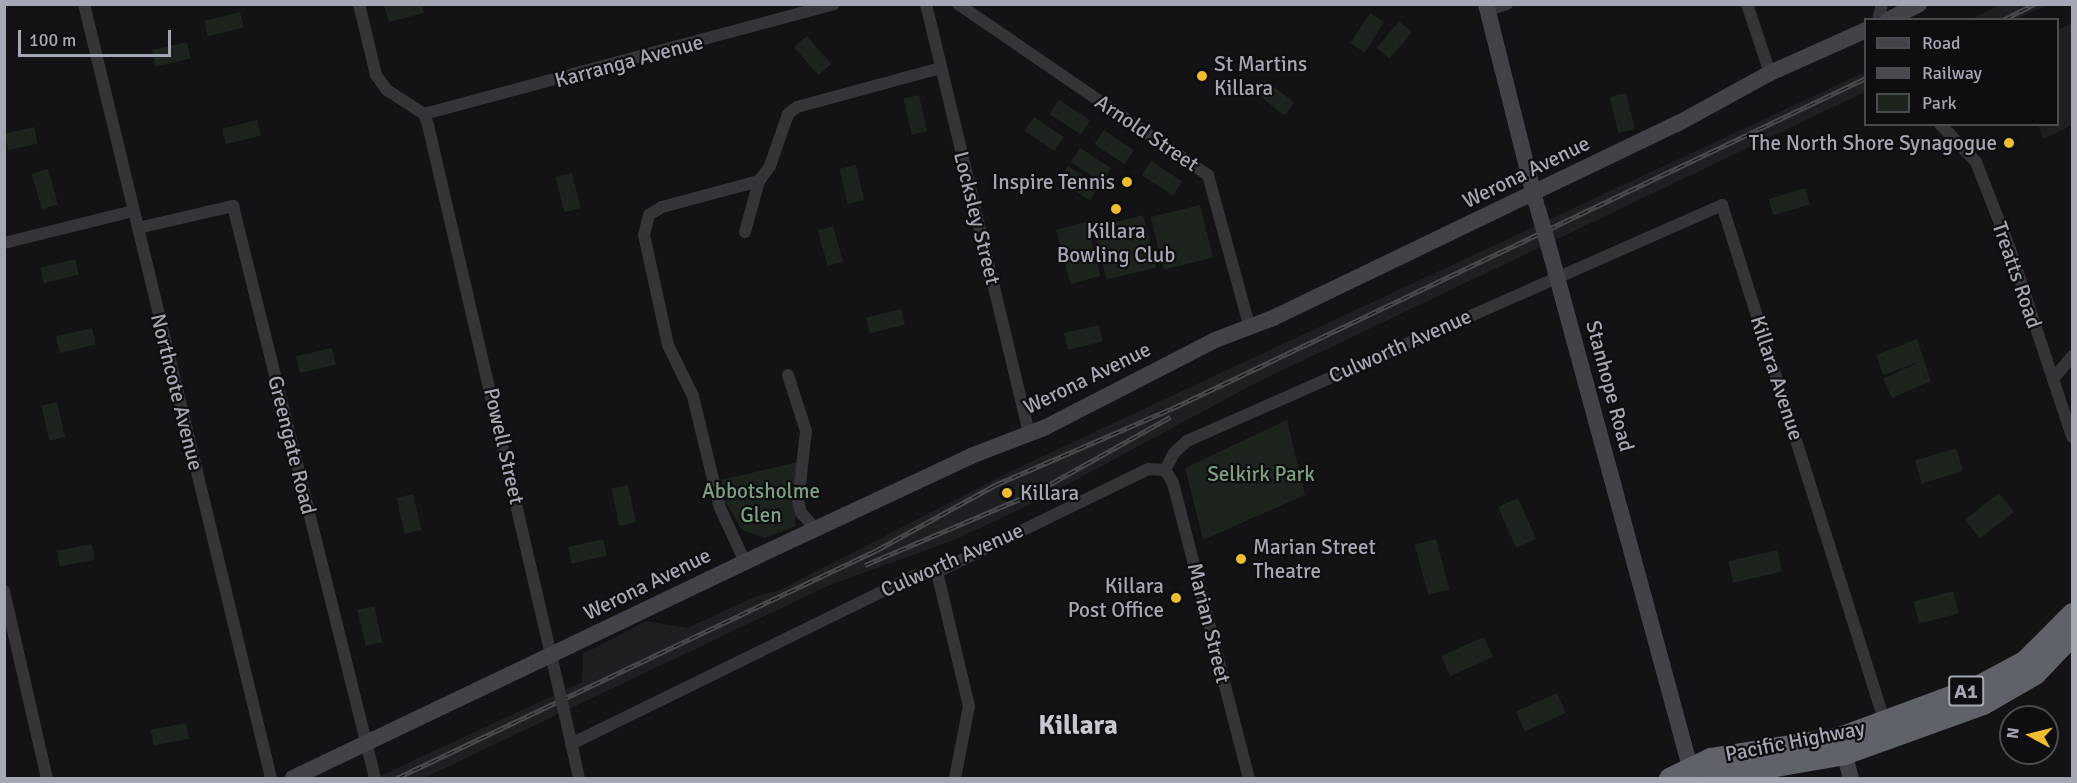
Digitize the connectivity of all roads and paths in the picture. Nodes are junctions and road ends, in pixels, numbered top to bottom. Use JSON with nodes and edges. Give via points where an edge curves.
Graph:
{"nodes":[{"id":1,"x":84,"y":4,"type":"edge"},
{"id":2,"x":359,"y":4,"type":"edge"},
{"id":3,"x":834,"y":4,"type":"edge"},
{"id":4,"x":926,"y":4,"type":"edge"},
{"id":5,"x":958,"y":4,"type":"edge"},
{"id":6,"x":1507,"y":4,"type":"edge"},
{"id":7,"x":1747,"y":4,"type":"edge"},
{"id":8,"x":1918,"y":4,"type":"edge"},
{"id":9,"x":1487,"y":7,"type":"edge"},
{"id":10,"x":1892,"y":18,"type":"edge"},
{"id":11,"x":1864,"y":31,"type":"edge"},
{"id":12,"x":941,"y":68,"type":"junction"},
{"id":13,"x":1770,"y":73,"type":"junction"},
{"id":14,"x":424,"y":114,"type":"junction"},
{"id":15,"x":1942,"y":126,"type":"edge"},
{"id":16,"x":759,"y":181,"type":"junction"},
{"id":17,"x":1534,"y":193,"type":"junction"},
{"id":18,"x":133,"y":211,"type":"junction"},
{"id":19,"x":138,"y":228,"type":"junction"},
{"id":20,"x":745,"y":232,"type":"dead end"},
{"id":21,"x":4,"y":243,"type":"edge"},
{"id":22,"x":1557,"y":276,"type":"junction"},
{"id":23,"x":1249,"y":325,"type":"junction"},
{"id":24,"x":2073,"y":356,"type":"edge"},
{"id":25,"x":788,"y":375,"type":"dead end"},
{"id":26,"x":2053,"y":379,"type":"junction"},
{"id":27,"x":1029,"y":432,"type":"junction"},
{"id":28,"x":2073,"y":437,"type":"edge"},
{"id":29,"x":1165,"y":470,"type":"junction"},
{"id":30,"x":818,"y":530,"type":"junction"},
{"id":31,"x":745,"y":562,"type":"junction"},
{"id":32,"x":937,"y":572,"type":"junction"},
{"id":33,"x":4,"y":591,"type":"edge"},
{"id":34,"x":2073,"y":613,"type":"edge"},
{"id":35,"x":2073,"y":635,"type":"edge"},
{"id":36,"x":552,"y":654,"type":"junction"},
{"id":37,"x":1885,"y":723,"type":"junction"},
{"id":38,"x":366,"y":742,"type":"junction"},
{"id":39,"x":571,"y":744,"type":"junction"},
{"id":40,"x":1842,"y":745,"type":"junction"},
{"id":41,"x":1690,"y":773,"type":"edge"},
{"id":42,"x":374,"y":777,"type":"edge"},
{"id":43,"x":47,"y":778,"type":"edge"},
{"id":44,"x":271,"y":778,"type":"edge"},
{"id":45,"x":293,"y":778,"type":"edge"},
{"id":46,"x":579,"y":778,"type":"edge"},
{"id":47,"x":955,"y":778,"type":"edge"},
{"id":48,"x":1249,"y":778,"type":"edge"},
{"id":49,"x":1669,"y":778,"type":"edge"},
{"id":50,"x":1707,"y":778,"type":"edge"},
{"id":51,"x":1851,"y":778,"type":"edge"}],
"edges":[{"from":1,"to":18,"type":"street","name":"Northcote Avenue"},
{"from":2,"to":14,"type":"street","via":[[376,75],[387,90]]},
{"from":3,"to":14,"type":"street","name":"Karranga Avenue"},
{"from":4,"to":12,"type":"street","name":"Locksley Street"},
{"from":5,"to":23,"type":"street","name":"Arnold Street","via":[[1208,175]]},
{"from":6,"to":9,"type":"street"},
{"from":7,"to":13,"type":"street"},
{"from":8,"to":10,"type":"street"},
{"from":9,"to":17,"type":"street","name":"Stanhope Road"},
{"from":11,"to":13,"type":"street","name":"Werona Avenue"},
{"from":12,"to":16,"type":"street","via":[[797,107],[788,114],[770,166]]},
{"from":12,"to":27,"type":"street","name":"Locksley Street"},
{"from":13,"to":17,"type":"street","name":"Werona Avenue","via":[[1677,124]]},
{"from":14,"to":36,"type":"street","name":"Powell Street"},
{"from":15,"to":26,"type":"street","name":"Treatts Road","via":[[1976,162]]},
{"from":16,"to":20,"type":"street"},
{"from":16,"to":31,"type":"street","via":[[656,210],[649,215],[644,235],[668,345],[693,396],[720,508]]},
{"from":17,"to":22,"type":"street","name":"Stanhope Road","bridge":true},
{"from":17,"to":23,"type":"street","name":"Werona Avenue","via":[[1273,318]]},
{"from":18,"to":19,"type":"street","name":"Northcote Avenue"},
{"from":18,"to":21,"type":"street"},
{"from":19,"to":38,"type":"street","name":"Greengate Road","via":[[233,206]]},
{"from":19,"to":44,"type":"street","name":"Northcote Avenue"},
{"from":22,"to":29,"type":"street","name":"Culworth Avenue","via":[[1187,441],[1174,453]]},
{"from":22,"to":37,"type":"street","name":"Killara Avenue","via":[[1722,205]]},
{"from":22,"to":41,"type":"street","name":"Stanhope Road"},
{"from":23,"to":27,"type":"street","name":"Werona Avenue","via":[[1046,428]]},
{"from":24,"to":26,"type":"street"},
{"from":25,"to":30,"type":"street","via":[[806,431],[798,501],[801,513]]},
{"from":26,"to":28,"type":"street","name":"Treatts Road"},
{"from":27,"to":30,"type":"street","name":"Werona Avenue"},
{"from":29,"to":32,"type":"street","name":"Culworth Avenue","via":[[1148,469]]},
{"from":29,"to":48,"type":"street","name":"Marian Street","via":[[1173,483]]},
{"from":30,"to":31,"type":"street","name":"Werona Avenue"},
{"from":31,"to":36,"type":"street","name":"Werona Avenue"},
{"from":32,"to":39,"type":"street","name":"Culworth Avenue","via":[[914,576]]},
{"from":32,"to":47,"type":"street","via":[[969,706]]},
{"from":33,"to":43,"type":"street"},
{"from":34,"to":37,"type":"highway","name":"Pacific Highway","number":"A1","via":[[2024,661],[1977,686]]},
{"from":35,"to":40,"type":"highway","name":"Pacific Highway","number":"A1","via":[[2036,674],[1983,704]]},
{"from":36,"to":38,"type":"street","name":"Werona Avenue"},
{"from":36,"to":39,"type":"street","name":"Powell Street","bridge":true},
{"from":37,"to":40,"type":"highway","name":"Pacific Highway","number":"A1"},
{"from":38,"to":42,"type":"street","name":"Greengate Road"},
{"from":38,"to":45,"type":"street","name":"Werona Avenue"},
{"from":39,"to":46,"type":"street","name":"Powell Street"},
{"from":40,"to":41,"type":"highway","name":"Pacific Highway","number":"A1","via":[[1710,758]]},
{"from":40,"to":50,"type":"highway","name":"Pacific Highway","number":"A1"},
{"from":40,"to":51,"type":"street"},
{"from":41,"to":49,"type":"highway","name":"Pacific Highway","number":"A1"}]}
